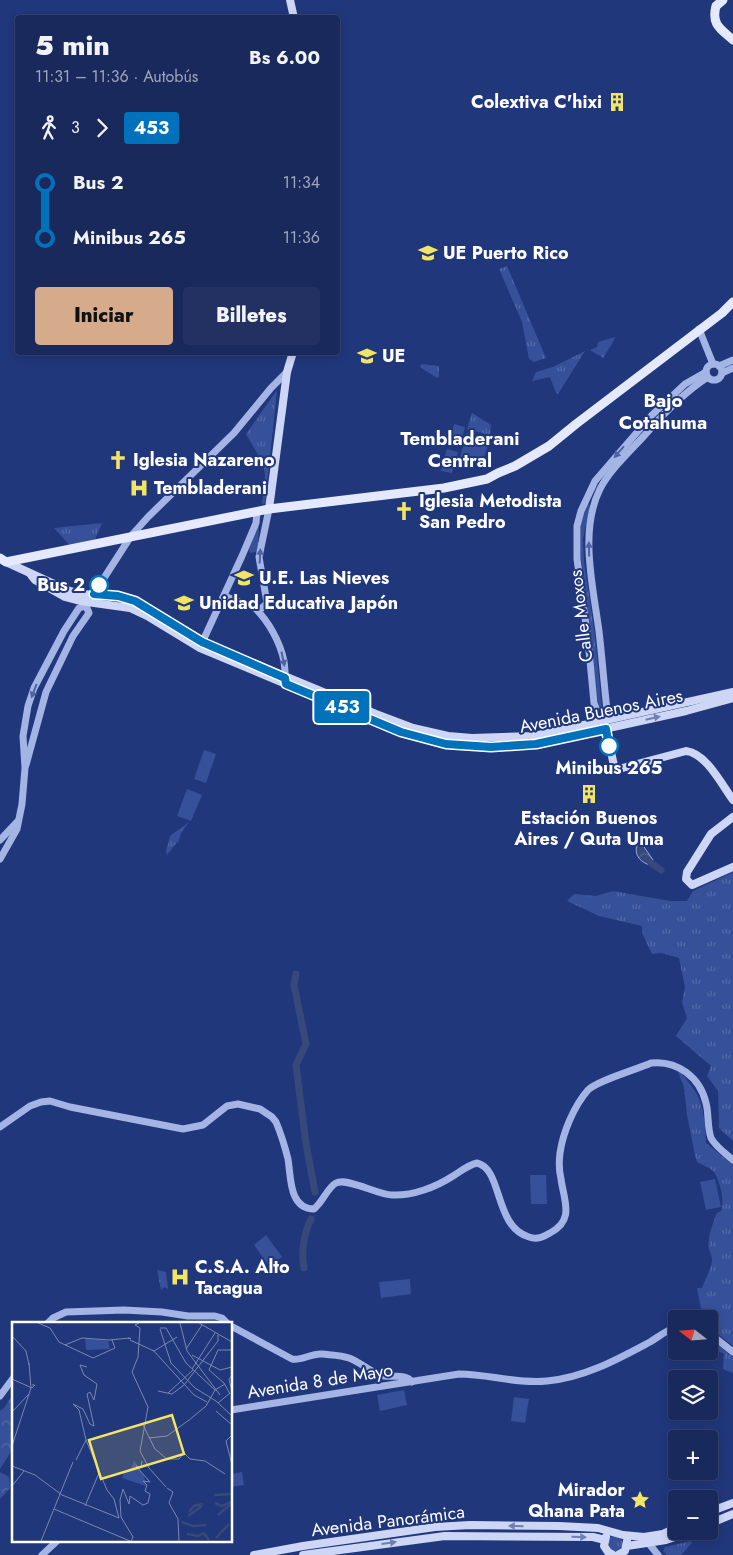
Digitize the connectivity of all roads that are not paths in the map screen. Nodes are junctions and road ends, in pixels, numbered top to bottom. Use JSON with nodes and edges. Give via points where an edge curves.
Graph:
{"nodes":[{"id":1,"x":290,"y":0,"type":"edge"},
{"id":2,"x":723,"y":0,"type":"edge"},
{"id":3,"x":293,"y":15,"type":"edge"},
{"id":4,"x":733,"y":40,"type":"edge"},
{"id":5,"x":733,"y":302,"type":"edge"},
{"id":6,"x":699,"y":329,"type":"junction"},
{"id":7,"x":291,"y":355,"type":"edge"},
{"id":8,"x":733,"y":360,"type":"edge"},
{"id":9,"x":712,"y":368,"type":"junction"},
{"id":10,"x":733,"y":368,"type":"edge"},
{"id":11,"x":287,"y":372,"type":"junction"},
{"id":12,"x":269,"y":510,"type":"junction"},
{"id":13,"x":257,"y":512,"type":"junction"},
{"id":14,"x":131,"y":536,"type":"junction"},
{"id":15,"x":3,"y":560,"type":"edge"},
{"id":16,"x":31,"y":575,"type":"junction"},
{"id":17,"x":94,"y":594,"type":"junction"},
{"id":18,"x":224,"y":596,"type":"junction"},
{"id":19,"x":87,"y":604,"type":"junction"},
{"id":20,"x":255,"y":608,"type":"junction"},
{"id":21,"x":64,"y":631,"type":"junction"},
{"id":22,"x":74,"y":636,"type":"junction"},
{"id":23,"x":201,"y":645,"type":"junction"},
{"id":24,"x":53,"y":651,"type":"junction"},
{"id":25,"x":62,"y":656,"type":"junction"},
{"id":26,"x":42,"y":672,"type":"junction"},
{"id":27,"x":52,"y":676,"type":"junction"},
{"id":28,"x":286,"y":681,"type":"junction"},
{"id":29,"x":733,"y":692,"type":"edge"},
{"id":30,"x":733,"y":698,"type":"edge"},
{"id":31,"x":604,"y":719,"type":"junction"},
{"id":32,"x":606,"y":729,"type":"junction"},
{"id":33,"x":26,"y":768,"type":"junction"},
{"id":34,"x":733,"y":800,"type":"edge"},
{"id":35,"x":733,"y":817,"type":"edge"},
{"id":36,"x":18,"y":821,"type":"junction"},
{"id":37,"x":0,"y":840,"type":"edge"},
{"id":38,"x":0,"y":859,"type":"edge"},
{"id":39,"x":733,"y":867,"type":"edge"},
{"id":40,"x":0,"y":1127,"type":"edge"},
{"id":41,"x":733,"y":1160,"type":"edge"},
{"id":42,"x":49,"y":1322,"type":"edge"},
{"id":43,"x":227,"y":1322,"type":"edge"},
{"id":44,"x":232,"y":1326,"type":"edge"},
{"id":45,"x":668,"y":1331,"type":"edge"},
{"id":46,"x":718,"y":1340,"type":"edge"},
{"id":47,"x":733,"y":1352,"type":"edge"},
{"id":48,"x":12,"y":1380,"type":"edge"},
{"id":49,"x":412,"y":1382,"type":"junction"},
{"id":50,"x":0,"y":1396,"type":"edge"},
{"id":51,"x":232,"y":1410,"type":"edge"},
{"id":52,"x":733,"y":1503,"type":"edge"},
{"id":53,"x":718,"y":1509,"type":"edge"},
{"id":54,"x":733,"y":1514,"type":"edge"},
{"id":55,"x":718,"y":1520,"type":"edge"},
{"id":56,"x":488,"y":1525,"type":"junction"},
{"id":57,"x":668,"y":1532,"type":"edge"},
{"id":58,"x":620,"y":1533,"type":"junction"},
{"id":59,"x":488,"y":1536,"type":"junction"},
{"id":60,"x":668,"y":1539,"type":"edge"},
{"id":61,"x":605,"y":1540,"type":"junction"},
{"id":62,"x":646,"y":1540,"type":"junction"},
{"id":63,"x":56,"y":1542,"type":"edge"},
{"id":64,"x":627,"y":1546,"type":"junction"},
{"id":65,"x":612,"y":1554,"type":"edge"},
{"id":66,"x":42,"y":1555,"type":"edge"},
{"id":67,"x":254,"y":1555,"type":"edge"},
{"id":68,"x":303,"y":1555,"type":"edge"},
{"id":69,"x":658,"y":1555,"type":"edge"}],
"edges":[{"from":1,"to":3,"type":"main road"},
{"from":2,"to":4,"type":"main road","via":[[716,6],[714,19]]},
{"from":5,"to":6,"type":"main road"},
{"from":6,"to":9,"type":"street"},
{"from":6,"to":12,"type":"main road","via":[[549,446],[488,479],[444,488]]},
{"from":7,"to":11,"type":"main road"},
{"from":8,"to":9,"type":"street"},
{"from":9,"to":10,"type":"street"},
{"from":31,"to":9,"type":"street","name":"Calle Moxos","one_way":true,"via":[[607,710],[589,556],[594,509],[601,487],[638,441]]},
{"from":9,"to":31,"type":"street","name":"Calle Moxos","one_way":true,"via":[[684,384],[664,403],[609,464],[591,488],[581,512],[577,559],[594,703]]},
{"from":11,"to":12,"type":"main road"},
{"from":11,"to":14,"type":"street","via":[[234,433]]},
{"from":12,"to":13,"type":"main road"},
{"from":20,"to":12,"type":"street","one_way":true,"via":[[262,608],[267,603],[259,557]]},
{"from":13,"to":14,"type":"main road"},
{"from":13,"to":18,"type":"street","via":[[256,523]]},
{"from":14,"to":15,"type":"main road","via":[[71,550]]},
{"from":14,"to":17,"type":"street"},
{"from":15,"to":16,"type":"main road","name":"Avenida Buenos Aires"},
{"from":16,"to":17,"type":"main road","name":"Avenida Buenos Aires","via":[[67,590]]},
{"from":16,"to":19,"type":"main road","name":"Avenida Buenos Aires","via":[[65,596]]},
{"from":17,"to":19,"type":"street"},
{"from":17,"to":23,"type":"main road","name":"Avenida Buenos Aires","via":[[135,601]]},
{"from":18,"to":20,"type":"street"},
{"from":18,"to":23,"type":"street"},
{"from":19,"to":21,"type":"street","via":[[79,608]]},
{"from":19,"to":22,"type":"street","via":[[89,613]]},
{"from":19,"to":23,"type":"main road","name":"Avenida Buenos Aires","via":[[130,608]]},
{"from":20,"to":28,"type":"street","one_way":true,"via":[[278,642]]},
{"from":21,"to":22,"type":"street"},
{"from":21,"to":24,"type":"street"},
{"from":22,"to":25,"type":"street"},
{"from":23,"to":28,"type":"main road","name":"Avenida Buenos Aires"},
{"from":24,"to":25,"type":"street"},
{"from":24,"to":26,"type":"street"},
{"from":25,"to":27,"type":"street"},
{"from":26,"to":27,"type":"street"},
{"from":26,"to":33,"type":"street","one_way":true,"via":[[25,720]]},
{"from":27,"to":33,"type":"street"},
{"from":28,"to":31,"type":"main road","name":"Avenida Buenos Aires","via":[[414,728],[448,736],[534,736]]},
{"from":28,"to":32,"type":"main road","name":"Avenida Buenos Aires","via":[[401,732],[446,744],[491,747],[536,744]]},
{"from":29,"to":31,"type":"main road","name":"Avenida Buenos Aires"},
{"from":32,"to":30,"type":"main road","name":"Avenida Buenos Aires","one_way":true},
{"from":31,"to":32,"type":"main road","name":"Calle Moxos"},
{"from":32,"to":34,"type":"main road","name":"Calle Moxos","via":[[615,770],[686,751],[696,753]]},
{"from":33,"to":36,"type":"street"},
{"from":35,"to":39,"type":"main road","via":[[711,834],[687,872],[686,879],[692,885]]},
{"from":36,"to":37,"type":"street"},
{"from":36,"to":38,"type":"street","via":[[18,828]]},
{"from":40,"to":41,"type":"street","via":[[30,1106],[50,1101],[182,1129],[203,1125],[227,1106],[245,1105],[260,1110],[276,1122],[288,1158],[292,1190],[304,1207],[314,1209],[338,1182],[355,1184],[384,1195],[402,1196],[429,1188],[476,1163],[492,1174],[503,1209],[518,1231],[531,1238],[539,1238],[554,1231],[564,1220],[567,1207],[559,1163],[562,1142],[570,1120],[587,1092],[597,1085],[658,1062],[683,1069],[697,1083],[706,1103],[712,1139]]},
{"from":42,"to":43,"type":"street","via":[[66,1312],[123,1310],[215,1316]]},
{"from":44,"to":49,"type":"street","via":[[292,1359],[315,1354],[349,1358],[379,1374],[406,1377]]},
{"from":45,"to":49,"type":"street","name":"Avenida 8 de Mayo","via":[[609,1363],[559,1380],[459,1374]]},
{"from":46,"to":47,"type":"street"},
{"from":48,"to":50,"type":"street"},
{"from":49,"to":51,"type":"street","name":"Avenida 8 de Mayo"},
{"from":52,"to":53,"type":"main road"},
{"from":54,"to":55,"type":"main road"},
{"from":58,"to":56,"type":"main road","name":"Avenida Panorámica","one_way":true,"via":[[598,1528]]},
{"from":56,"to":59,"type":"main road"},
{"from":56,"to":67,"type":"main road","name":"Avenida Panorámica","via":[[423,1528]]},
{"from":57,"to":62,"type":"main road","name":"Avenida Panorámica"},
{"from":58,"to":61,"type":"main road","via":[[609,1534]]},
{"from":58,"to":62,"type":"main road","name":"Avenida Panorámica"},
{"from":58,"to":64,"type":"main road"},
{"from":59,"to":61,"type":"main road","name":"Avenida Panorámica","one_way":true,"via":[[595,1537]]},
{"from":68,"to":59,"type":"main road","name":"Avenida Panorámica","one_way":true,"via":[[426,1538]]},
{"from":60,"to":62,"type":"main road","name":"Avenida Panorámica"},
{"from":61,"to":65,"type":"main road"},
{"from":62,"to":64,"type":"main road","name":"Avenida Panorámica"},
{"from":62,"to":69,"type":"street"},
{"from":63,"to":66,"type":"street"},
{"from":64,"to":65,"type":"main road"}]}
